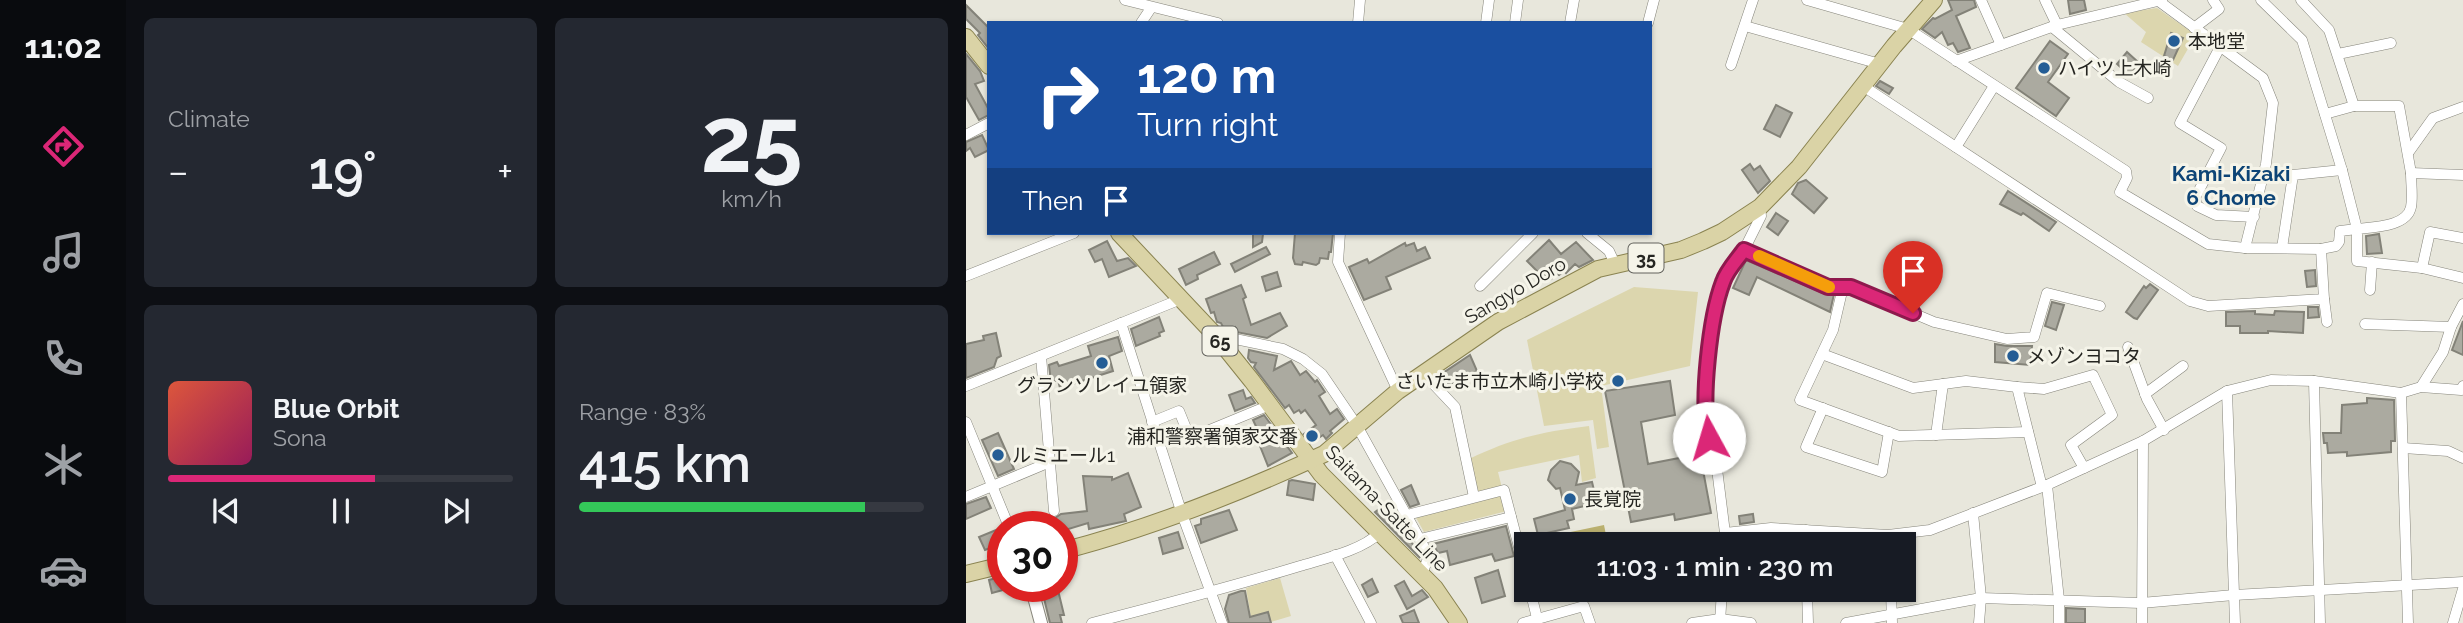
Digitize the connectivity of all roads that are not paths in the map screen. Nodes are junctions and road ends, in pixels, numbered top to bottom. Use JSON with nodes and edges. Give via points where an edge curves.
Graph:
{"nodes":[{"id":1,"x":1125,"y":0,"type":"edge"},
{"id":2,"x":1170,"y":0,"type":"edge"},
{"id":3,"x":1360,"y":0,"type":"edge"},
{"id":4,"x":1489,"y":0,"type":"edge"},
{"id":5,"x":1518,"y":0,"type":"edge"},
{"id":6,"x":1574,"y":0,"type":"edge"},
{"id":7,"x":1654,"y":0,"type":"edge"},
{"id":8,"x":1753,"y":0,"type":"edge"},
{"id":9,"x":1807,"y":0,"type":"edge"},
{"id":10,"x":1981,"y":0,"type":"edge"},
{"id":11,"x":2045,"y":0,"type":"edge"},
{"id":12,"x":2213,"y":0,"type":"edge"},
{"id":13,"x":2261,"y":0,"type":"edge"},
{"id":14,"x":2301,"y":0,"type":"edge"},
{"id":15,"x":1930,"y":1,"type":"edge"},
{"id":16,"x":2161,"y":1,"type":"edge"},
{"id":17,"x":2121,"y":5,"type":"edge"},
{"id":18,"x":1155,"y":8,"type":"junction"},
{"id":19,"x":1143,"y":21,"type":"edge"},
{"id":20,"x":1210,"y":21,"type":"edge"},
{"id":21,"x":1358,"y":21,"type":"edge"},
{"id":22,"x":1486,"y":21,"type":"edge"},
{"id":23,"x":1515,"y":21,"type":"edge"},
{"id":24,"x":1570,"y":21,"type":"edge"},
{"id":25,"x":1649,"y":21,"type":"edge"},
{"id":26,"x":1745,"y":26,"type":"junction"},
{"id":27,"x":2054,"y":26,"type":"junction"},
{"id":28,"x":2194,"y":27,"type":"junction"},
{"id":29,"x":1908,"y":29,"type":"junction"},
{"id":30,"x":966,"y":37,"type":"edge"},
{"id":31,"x":2391,"y":43,"type":"dead end"},
{"id":32,"x":2001,"y":44,"type":"junction"},
{"id":33,"x":2220,"y":47,"type":"junction"},
{"id":34,"x":2338,"y":54,"type":"junction"},
{"id":35,"x":1956,"y":61,"type":"junction"},
{"id":36,"x":987,"y":63,"type":"edge"},
{"id":37,"x":1880,"y":64,"type":"junction"},
{"id":38,"x":1731,"y":65,"type":"dead end"},
{"id":39,"x":1863,"y":86,"type":"junction"},
{"id":40,"x":1994,"y":86,"type":"junction"},
{"id":41,"x":2148,"y":98,"type":"dead end"},
{"id":42,"x":2354,"y":106,"type":"junction"},
{"id":43,"x":2463,"y":107,"type":"edge"},
{"id":44,"x":2325,"y":114,"type":"junction"},
{"id":45,"x":987,"y":124,"type":"edge"},
{"id":46,"x":966,"y":135,"type":"edge"},
{"id":47,"x":1956,"y":147,"type":"junction"},
{"id":48,"x":2408,"y":153,"type":"junction"},
{"id":49,"x":2342,"y":170,"type":"junction"},
{"id":50,"x":2411,"y":173,"type":"junction"},
{"id":51,"x":2463,"y":175,"type":"edge"},
{"id":52,"x":1760,"y":207,"type":"junction"},
{"id":53,"x":2254,"y":217,"type":"junction"},
{"id":54,"x":2357,"y":229,"type":"junction"},
{"id":55,"x":1069,"y":235,"type":"edge"},
{"id":56,"x":1121,"y":235,"type":"edge"},
{"id":57,"x":1340,"y":235,"type":"edge"},
{"id":58,"x":1531,"y":235,"type":"edge"},
{"id":59,"x":1589,"y":235,"type":"edge"},
{"id":60,"x":2463,"y":238,"type":"edge"},
{"id":61,"x":2245,"y":248,"type":"junction"},
{"id":62,"x":2282,"y":248,"type":"junction"},
{"id":63,"x":2321,"y":249,"type":"junction"},
{"id":64,"x":1744,"y":250,"type":"junction"},
{"id":65,"x":2372,"y":262,"type":"junction"},
{"id":66,"x":1615,"y":264,"type":"junction"},
{"id":67,"x":2422,"y":268,"type":"junction"},
{"id":68,"x":966,"y":276,"type":"edge"},
{"id":69,"x":2463,"y":278,"type":"edge"},
{"id":70,"x":1480,"y":286,"type":"dead end"},
{"id":71,"x":1843,"y":287,"type":"junction"},
{"id":72,"x":2370,"y":290,"type":"dead end"},
{"id":73,"x":1181,"y":299,"type":"junction"},
{"id":74,"x":2324,"y":299,"type":"junction"},
{"id":75,"x":2463,"y":304,"type":"edge"},
{"id":76,"x":2100,"y":306,"type":"dead end"},
{"id":77,"x":2327,"y":322,"type":"dead end"},
{"id":78,"x":1121,"y":323,"type":"junction"},
{"id":79,"x":2365,"y":324,"type":"dead end"},
{"id":80,"x":2451,"y":327,"type":"junction"},
{"id":81,"x":1215,"y":335,"type":"junction"},
{"id":82,"x":2128,"y":347,"type":"dead end"},
{"id":83,"x":1822,"y":354,"type":"junction"},
{"id":84,"x":1041,"y":356,"type":"junction"},
{"id":85,"x":2183,"y":366,"type":"dead end"},
{"id":86,"x":1423,"y":373,"type":"junction"},
{"id":87,"x":2314,"y":381,"type":"junction"},
{"id":88,"x":1943,"y":384,"type":"junction"},
{"id":89,"x":966,"y":386,"type":"edge"},
{"id":90,"x":2463,"y":386,"type":"edge"},
{"id":91,"x":2017,"y":387,"type":"junction"},
{"id":92,"x":2421,"y":387,"type":"junction"},
{"id":93,"x":1398,"y":391,"type":"junction"},
{"id":94,"x":2227,"y":391,"type":"junction"},
{"id":95,"x":2401,"y":393,"type":"junction"},
{"id":96,"x":2145,"y":394,"type":"junction"},
{"id":97,"x":1270,"y":405,"type":"junction"},
{"id":98,"x":1823,"y":408,"type":"junction"},
{"id":99,"x":966,"y":422,"type":"edge"},
{"id":100,"x":1152,"y":422,"type":"junction"},
{"id":101,"x":1356,"y":424,"type":"junction"},
{"id":102,"x":2164,"y":430,"type":"junction"},
{"id":103,"x":1889,"y":432,"type":"junction"},
{"id":104,"x":2028,"y":432,"type":"junction"},
{"id":105,"x":1936,"y":435,"type":"junction"},
{"id":106,"x":2143,"y":441,"type":"junction"},
{"id":107,"x":2403,"y":448,"type":"junction"},
{"id":108,"x":2463,"y":458,"type":"edge"},
{"id":109,"x":1310,"y":460,"type":"junction"},
{"id":110,"x":1050,"y":462,"type":"junction"},
{"id":111,"x":2084,"y":468,"type":"junction"},
{"id":112,"x":992,"y":486,"type":"junction"},
{"id":113,"x":2045,"y":486,"type":"junction"},
{"id":114,"x":966,"y":497,"type":"edge"},
{"id":115,"x":1474,"y":497,"type":"junction"},
{"id":116,"x":1002,"y":511,"type":"edge"},
{"id":117,"x":1054,"y":511,"type":"dead end"},
{"id":118,"x":1973,"y":513,"type":"junction"},
{"id":119,"x":1182,"y":514,"type":"junction"},
{"id":120,"x":1407,"y":515,"type":"junction"},
{"id":121,"x":1511,"y":517,"type":"junction"},
{"id":122,"x":1806,"y":530,"type":"joint"},
{"id":123,"x":1515,"y":532,"type":"edge"},
{"id":124,"x":1725,"y":532,"type":"edge"},
{"id":125,"x":1734,"y":532,"type":"edge"},
{"id":126,"x":1822,"y":532,"type":"edge"},
{"id":127,"x":1379,"y":533,"type":"junction"},
{"id":128,"x":1916,"y":533,"type":"edge"},
{"id":129,"x":1420,"y":539,"type":"junction"},
{"id":130,"x":1078,"y":547,"type":"edge"},
{"id":131,"x":1335,"y":555,"type":"junction"},
{"id":132,"x":987,"y":569,"type":"edge"},
{"id":133,"x":966,"y":574,"type":"edge"},
{"id":134,"x":1422,"y":574,"type":"junction"},
{"id":135,"x":2463,"y":582,"type":"edge"},
{"id":136,"x":2407,"y":584,"type":"junction"},
{"id":137,"x":2463,"y":589,"type":"edge"},
{"id":138,"x":2320,"y":590,"type":"junction"},
{"id":139,"x":1210,"y":593,"type":"junction"},
{"id":140,"x":2234,"y":595,"type":"junction"},
{"id":141,"x":1980,"y":598,"type":"junction"},
{"id":142,"x":2059,"y":600,"type":"junction"},
{"id":143,"x":1035,"y":602,"type":"edge"},
{"id":144,"x":1533,"y":602,"type":"edge"},
{"id":145,"x":1721,"y":602,"type":"edge"},
{"id":146,"x":1808,"y":602,"type":"edge"},
{"id":147,"x":2141,"y":603,"type":"junction"},
{"id":148,"x":1537,"y":618,"type":"junction"},
{"id":149,"x":1892,"y":618,"type":"edge"},
{"id":150,"x":1720,"y":621,"type":"edge"},
{"id":151,"x":1368,"y":622,"type":"edge"},
{"id":152,"x":1041,"y":623,"type":"edge"},
{"id":153,"x":1092,"y":623,"type":"edge"},
{"id":154,"x":1222,"y":623,"type":"edge"},
{"id":155,"x":1460,"y":623,"type":"edge"},
{"id":156,"x":1523,"y":623,"type":"edge"},
{"id":157,"x":1590,"y":623,"type":"edge"},
{"id":158,"x":1692,"y":623,"type":"edge"},
{"id":159,"x":1751,"y":623,"type":"edge"},
{"id":160,"x":1808,"y":623,"type":"edge"},
{"id":161,"x":1846,"y":623,"type":"edge"},
{"id":162,"x":1979,"y":623,"type":"edge"},
{"id":163,"x":2059,"y":623,"type":"edge"},
{"id":164,"x":2142,"y":623,"type":"edge"},
{"id":165,"x":2235,"y":623,"type":"edge"},
{"id":166,"x":2320,"y":623,"type":"edge"},
{"id":167,"x":2408,"y":623,"type":"edge"},
{"id":168,"x":2453,"y":623,"type":"edge"}],
"edges":[{"from":1,"to":18,"type":"street"},
{"from":2,"to":18,"type":"street"},
{"from":3,"to":21,"type":"street"},
{"from":4,"to":22,"type":"street"},
{"from":5,"to":23,"type":"street"},
{"from":6,"to":24,"type":"street"},
{"from":7,"to":25,"type":"street"},
{"from":8,"to":26,"type":"street"},
{"from":9,"to":29,"type":"street"},
{"from":10,"to":32,"type":"street"},
{"from":11,"to":27,"type":"street"},
{"from":12,"to":28,"type":"street","via":[[2218,9]]},
{"from":13,"to":44,"type":"street","via":[[2302,40]]},
{"from":14,"to":34,"type":"street","via":[[2329,30]]},
{"from":15,"to":29,"type":"main road","name":"Sangyo Doro","number":"35"},
{"from":16,"to":17,"type":"street"},
{"from":16,"to":28,"type":"street"},
{"from":17,"to":27,"type":"street"},
{"from":18,"to":19,"type":"street"},
{"from":18,"to":20,"type":"street"},
{"from":26,"to":37,"type":"street"},
{"from":26,"to":38,"type":"street"},
{"from":27,"to":32,"type":"street"},
{"from":27,"to":41,"type":"street","via":[[2119,82]]},
{"from":28,"to":33,"type":"street"},
{"from":29,"to":35,"type":"street"},
{"from":29,"to":37,"type":"main road","name":"Sangyo Doro","number":"35"},
{"from":30,"to":36,"type":"main road"},
{"from":31,"to":34,"type":"street"},
{"from":32,"to":35,"type":"street"},
{"from":33,"to":53,"type":"street","via":[[2263,78],[2273,103]]},
{"from":33,"to":53,"type":"street","via":[[2180,123],[2221,148],[2195,198],[2197,206],[2216,215]]},
{"from":34,"to":42,"type":"street"},
{"from":35,"to":40,"type":"street"},
{"from":37,"to":39,"type":"main road","name":"Sangyo Doro","number":"35"},
{"from":39,"to":47,"type":"street"},
{"from":39,"to":52,"type":"main road","name":"Sangyo Doro","number":"35","via":[[1785,184]]},
{"from":40,"to":47,"type":"street"},
{"from":40,"to":61,"type":"street","via":[[2126,171],[2120,192],[2208,244]]},
{"from":42,"to":44,"type":"street"},
{"from":42,"to":48,"type":"street","via":[[2399,106]]},
{"from":43,"to":48,"type":"street","via":[[2433,118]]},
{"from":44,"to":49,"type":"street"},
{"from":45,"to":46,"type":"street"},
{"from":47,"to":74,"type":"street","via":[[2190,301],[2208,306]]},
{"from":48,"to":50,"type":"street"},
{"from":49,"to":54,"type":"street"},
{"from":49,"to":62,"type":"street","via":[[2293,175]]},
{"from":50,"to":51,"type":"street"},
{"from":50,"to":54,"type":"street","via":[[2411,209],[2404,219]]},
{"from":52,"to":64,"type":"street"},
{"from":52,"to":66,"type":"main road","name":"Sangyo Doro","number":"35","via":[[1722,232],[1681,250]]},
{"from":53,"to":61,"type":"street"},
{"from":54,"to":63,"type":"street","via":[[2340,231],[2336,246]]},
{"from":54,"to":65,"type":"street","via":[[2357,261]]},
{"from":55,"to":68,"type":"street"},
{"from":56,"to":73,"type":"main road","name":"Saitama-Satte Line","number":"65"},
{"from":57,"to":93,"type":"street","via":[[1338,262]]},
{"from":58,"to":70,"type":"street"},
{"from":59,"to":66,"type":"street","via":[[1609,251]]},
{"from":60,"to":67,"type":"street","via":[[2430,232]]},
{"from":61,"to":62,"type":"street"},
{"from":62,"to":63,"type":"street"},
{"from":63,"to":74,"type":"street"},
{"from":64,"to":71,"type":"street","via":[[1828,287]]},
{"from":64,"to":124,"type":"street","via":[[1724,278],[1713,312],[1704,420],[1717,469]]},
{"from":65,"to":67,"type":"street"},
{"from":65,"to":72,"type":"street"},
{"from":66,"to":86,"type":"main road","name":"Sangyo Doro","number":"35","via":[[1584,275],[1498,322]]},
{"from":67,"to":69,"type":"street"},
{"from":71,"to":76,"type":"street","via":[[1934,322],[2007,339],[2034,337],[2046,293]]},
{"from":71,"to":83,"type":"street"},
{"from":73,"to":78,"type":"street"},
{"from":73,"to":81,"type":"main road","name":"Saitama-Satte Line","number":"65"},
{"from":74,"to":77,"type":"street"},
{"from":75,"to":80,"type":"street"},
{"from":78,"to":84,"type":"street"},
{"from":78,"to":100,"type":"street"},
{"from":79,"to":80,"type":"street"},
{"from":80,"to":92,"type":"street","via":[[2444,352]]},
{"from":81,"to":97,"type":"main road","name":"Saitama-Satte Line","number":"65"},
{"from":81,"to":101,"type":"street","via":[[1283,349],[1303,359],[1322,374]]},
{"from":82,"to":96,"type":"street"},
{"from":83,"to":88,"type":"street","via":[[1913,388]]},
{"from":83,"to":98,"type":"street","via":[[1800,400]]},
{"from":84,"to":89,"type":"street"},
{"from":84,"to":110,"type":"street"},
{"from":85,"to":96,"type":"street"},
{"from":86,"to":93,"type":"main road","name":"Sangyo Doro","number":"35"},
{"from":86,"to":115,"type":"street","via":[[1455,407]]},
{"from":87,"to":94,"type":"street","via":[[2270,380]]},
{"from":87,"to":95,"type":"street"},
{"from":87,"to":138,"type":"street"},
{"from":88,"to":91,"type":"street","via":[[1966,381]]},
{"from":88,"to":105,"type":"street"},
{"from":90,"to":92,"type":"street","via":[[2461,390]]},
{"from":91,"to":104,"type":"street"},
{"from":91,"to":111,"type":"street","via":[[2044,389],[2093,375],[2112,415],[2071,445]]},
{"from":92,"to":95,"type":"street"},
{"from":93,"to":101,"type":"main road","name":"Sangyo Doro","number":"35"},
{"from":94,"to":102,"type":"street"},
{"from":94,"to":140,"type":"street"},
{"from":95,"to":107,"type":"street"},
{"from":96,"to":102,"type":"street"},
{"from":97,"to":100,"type":"street","via":[[1191,438],[1179,411]]},
{"from":97,"to":109,"type":"main road","name":"Saitama-Satte Line","number":"65"},
{"from":98,"to":103,"type":"street"},
{"from":98,"to":103,"type":"street","via":[[1806,447],[1882,472]]},
{"from":99,"to":112,"type":"street"},
{"from":100,"to":119,"type":"street"},
{"from":101,"to":109,"type":"main road","name":"Sangyo Doro","number":"35","via":[[1332,448]]},
{"from":101,"to":120,"type":"street"},
{"from":102,"to":106,"type":"street"},
{"from":103,"to":105,"type":"street"},
{"from":104,"to":105,"type":"street"},
{"from":104,"to":113,"type":"street"},
{"from":106,"to":111,"type":"street"},
{"from":106,"to":147,"type":"street"},
{"from":107,"to":108,"type":"street","via":[[2448,451]]},
{"from":107,"to":136,"type":"street"},
{"from":109,"to":119,"type":"main road","name":"Sangyo Doro","number":"35"},
{"from":109,"to":127,"type":"main road","name":"Saitama-Satte Line","number":"65"},
{"from":110,"to":112,"type":"street"},
{"from":110,"to":117,"type":"street"},
{"from":111,"to":113,"type":"street"},
{"from":112,"to":114,"type":"street"},
{"from":112,"to":116,"type":"street"},
{"from":113,"to":118,"type":"street"},
{"from":113,"to":142,"type":"street"},
{"from":115,"to":120,"type":"street"},
{"from":115,"to":121,"type":"street","via":[[1504,490]]},
{"from":118,"to":128,"type":"street"},
{"from":118,"to":141,"type":"street"},
{"from":119,"to":130,"type":"main road","name":"Sangyo Doro","number":"35"},
{"from":119,"to":139,"type":"street"},
{"from":120,"to":129,"type":"street"},
{"from":121,"to":123,"type":"street"},
{"from":121,"to":129,"type":"street"},
{"from":122,"to":125,"type":"street"},
{"from":122,"to":126,"type":"street"},
{"from":127,"to":131,"type":"street","via":[[1373,540]]},
{"from":127,"to":134,"type":"main road","name":"Saitama-Satte Line","number":"65"},
{"from":129,"to":134,"type":"street","via":[[1429,556]]},
{"from":131,"to":139,"type":"street"},
{"from":131,"to":151,"type":"street"},
{"from":132,"to":133,"type":"main road"},
{"from":134,"to":155,"type":"main road","name":"Saitama-Satte Line","number":"65"},
{"from":135,"to":136,"type":"street"},
{"from":136,"to":138,"type":"street"},
{"from":136,"to":167,"type":"street"},
{"from":137,"to":168,"type":"street"},
{"from":138,"to":140,"type":"street"},
{"from":138,"to":166,"type":"street"},
{"from":139,"to":153,"type":"street"},
{"from":139,"to":154,"type":"street"},
{"from":140,"to":147,"type":"street"},
{"from":140,"to":165,"type":"street"},
{"from":141,"to":142,"type":"street"},
{"from":141,"to":149,"type":"street"},
{"from":141,"to":162,"type":"street"},
{"from":142,"to":147,"type":"street"},
{"from":142,"to":163,"type":"street"},
{"from":143,"to":152,"type":"street"},
{"from":144,"to":148,"type":"street"},
{"from":145,"to":150,"type":"street"},
{"from":146,"to":160,"type":"street"},
{"from":147,"to":164,"type":"street"},
{"from":148,"to":156,"type":"street"},
{"from":148,"to":157,"type":"street","via":[[1584,606]]},
{"from":149,"to":161,"type":"street"},
{"from":150,"to":158,"type":"street"},
{"from":150,"to":159,"type":"street"}]}
